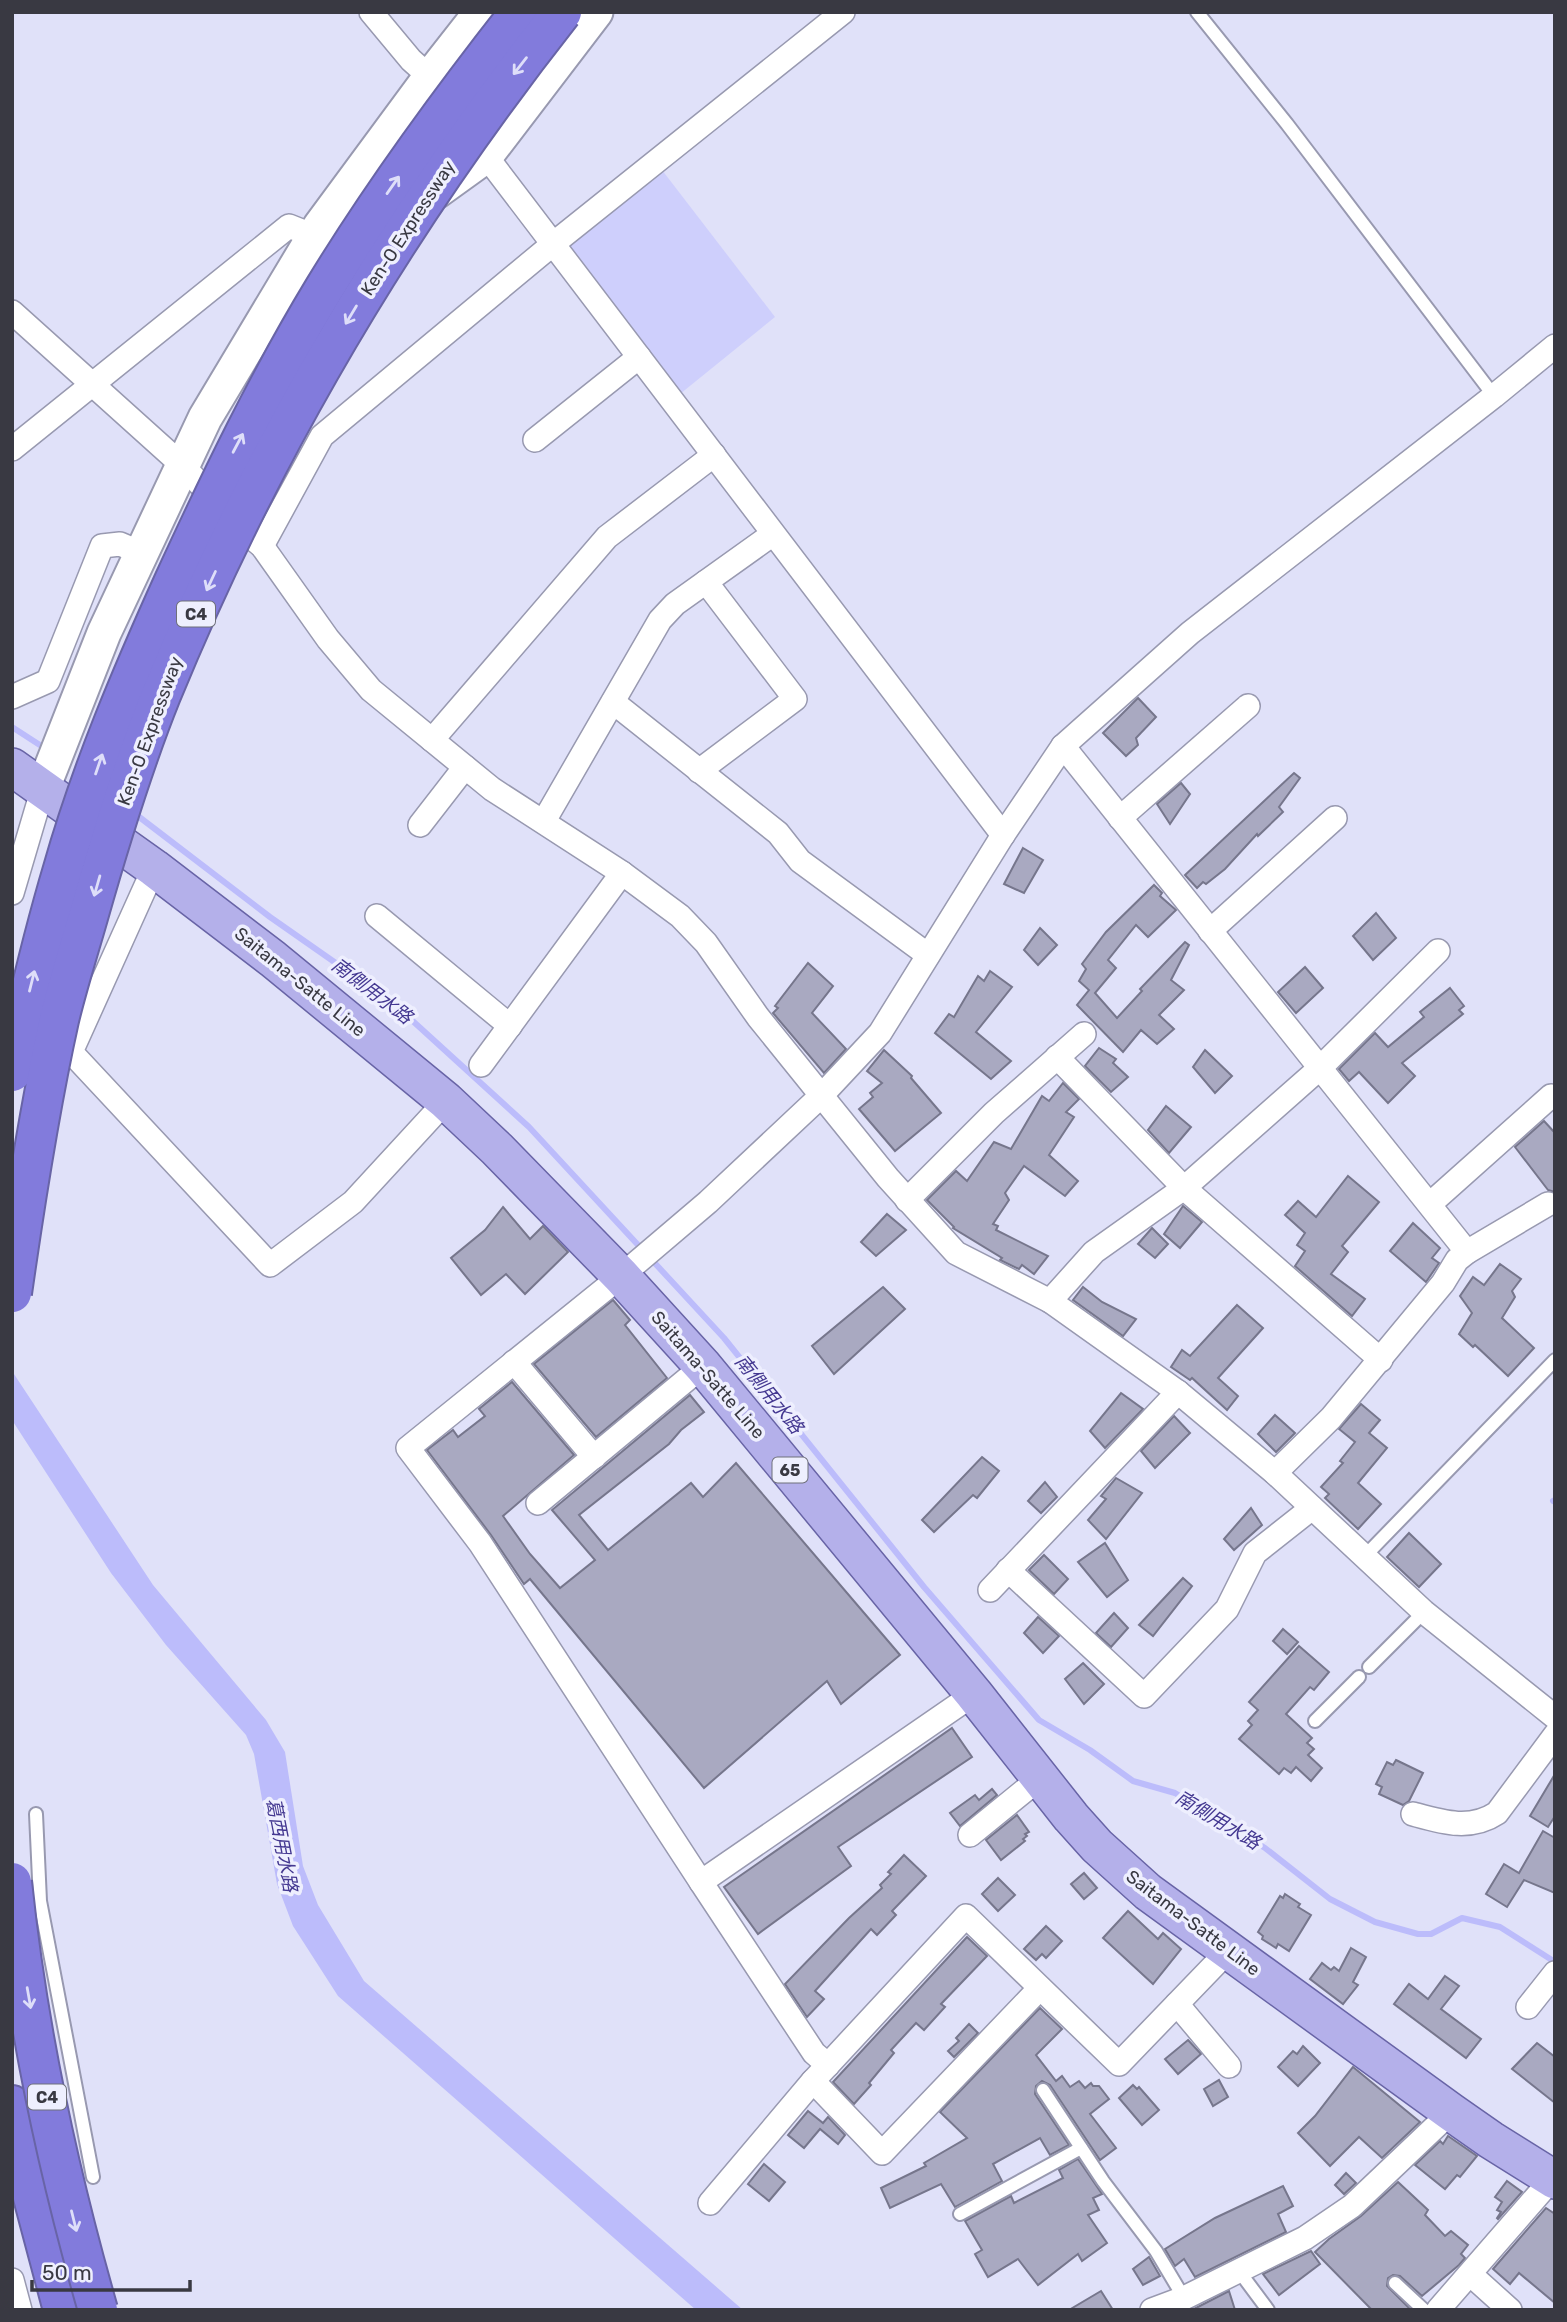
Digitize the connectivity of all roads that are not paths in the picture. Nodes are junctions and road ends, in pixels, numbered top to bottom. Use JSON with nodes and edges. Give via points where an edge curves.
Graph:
{"nodes":[{"id":1,"x":371,"y":12,"type":"edge"},
{"id":2,"x":481,"y":12,"type":"edge"},
{"id":3,"x":520,"y":12,"type":"edge"},
{"id":4,"x":562,"y":12,"type":"edge"},
{"id":5,"x":596,"y":12,"type":"edge"},
{"id":6,"x":844,"y":12,"type":"edge"},
{"id":7,"x":1197,"y":12,"type":"edge"},
{"id":8,"x":430,"y":77,"type":"junction"},
{"id":9,"x":486,"y":156,"type":"junction"},
{"id":10,"x":314,"y":236,"type":"junction"},
{"id":11,"x":553,"y":244,"type":"junction"},
{"id":12,"x":12,"y":312,"type":"edge"},
{"id":13,"x":1555,"y":346,"type":"edge"},
{"id":14,"x":639,"y":357,"type":"junction"},
{"id":15,"x":92,"y":384,"type":"junction"},
{"id":16,"x":1494,"y":396,"type":"junction"},
{"id":17,"x":205,"y":418,"type":"junction"},
{"id":18,"x":535,"y":440,"type":"dead end"},
{"id":19,"x":12,"y":449,"type":"edge"},
{"id":20,"x":714,"y":455,"type":"junction"},
{"id":21,"x":182,"y":465,"type":"junction"},
{"id":22,"x":773,"y":534,"type":"junction"},
{"id":23,"x":262,"y":546,"type":"junction"},
{"id":24,"x":141,"y":553,"type":"junction"},
{"id":25,"x":706,"y":582,"type":"junction"},
{"id":26,"x":12,"y":697,"type":"edge"},
{"id":27,"x":613,"y":702,"type":"junction"},
{"id":28,"x":1248,"y":706,"type":"dead end"},
{"id":29,"x":432,"y":740,"type":"junction"},
{"id":30,"x":1063,"y":746,"type":"junction"},
{"id":31,"x":12,"y":767,"type":"edge"},
{"id":32,"x":465,"y":767,"type":"junction"},
{"id":33,"x":699,"y":771,"type":"junction"},
{"id":34,"x":43,"y":788,"type":"junction"},
{"id":35,"x":1120,"y":818,"type":"junction"},
{"id":36,"x":1335,"y":818,"type":"dead end"},
{"id":37,"x":544,"y":821,"type":"junction"},
{"id":38,"x":420,"y":825,"type":"dead end"},
{"id":39,"x":1003,"y":835,"type":"junction"},
{"id":40,"x":154,"y":868,"type":"junction"},
{"id":41,"x":622,"y":873,"type":"junction"},
{"id":42,"x":12,"y":892,"type":"edge"},
{"id":43,"x":377,"y":916,"type":"dead end"},
{"id":44,"x":1210,"y":931,"type":"junction"},
{"id":45,"x":1438,"y":951,"type":"dead end"},
{"id":46,"x":928,"y":955,"type":"junction"},
{"id":47,"x":510,"y":1026,"type":"junction"},
{"id":48,"x":1084,"y":1034,"type":"dead end"},
{"id":49,"x":1058,"y":1057,"type":"junction"},
{"id":50,"x":481,"y":1065,"type":"dead end"},
{"id":51,"x":1320,"y":1068,"type":"junction"},
{"id":52,"x":12,"y":1072,"type":"edge"},
{"id":53,"x":822,"y":1095,"type":"junction"},
{"id":54,"x":1551,"y":1096,"type":"dead end"},
{"id":55,"x":446,"y":1101,"type":"junction"},
{"id":56,"x":1184,"y":1188,"type":"junction"},
{"id":57,"x":907,"y":1200,"type":"junction"},
{"id":58,"x":1551,"y":1203,"type":"edge"},
{"id":59,"x":1430,"y":1204,"type":"junction"},
{"id":60,"x":1467,"y":1252,"type":"junction"},
{"id":61,"x":621,"y":1276,"type":"junction"},
{"id":62,"x":12,"y":1293,"type":"edge"},
{"id":63,"x":1050,"y":1301,"type":"junction"},
{"id":64,"x":1381,"y":1360,"type":"junction"},
{"id":65,"x":1555,"y":1360,"type":"edge"},
{"id":66,"x":514,"y":1363,"type":"junction"},
{"id":67,"x":703,"y":1366,"type":"junction"},
{"id":68,"x":1178,"y":1392,"type":"junction"},
{"id":69,"x":594,"y":1457,"type":"junction"},
{"id":70,"x":1275,"y":1473,"type":"junction"},
{"id":71,"x":538,"y":1503,"type":"dead end"},
{"id":72,"x":1312,"y":1508,"type":"junction"},
{"id":73,"x":1364,"y":1557,"type":"junction"},
{"id":74,"x":1008,"y":1570,"type":"junction"},
{"id":75,"x":990,"y":1590,"type":"dead end"},
{"id":76,"x":1424,"y":1612,"type":"junction"},
{"id":77,"x":1369,"y":1667,"type":"dead end"},
{"id":78,"x":1359,"y":1677,"type":"dead end"},
{"id":79,"x":974,"y":1694,"type":"junction"},
{"id":80,"x":1555,"y":1717,"type":"edge"},
{"id":81,"x":1315,"y":1721,"type":"dead end"},
{"id":82,"x":1555,"y":1735,"type":"edge"},
{"id":83,"x":1040,"y":1778,"type":"junction"},
{"id":84,"x":36,"y":1814,"type":"dead end"},
{"id":85,"x":1413,"y":1814,"type":"dead end"},
{"id":86,"x":971,"y":1835,"type":"dead end"},
{"id":87,"x":701,"y":1882,"type":"junction"},
{"id":88,"x":26,"y":1891,"type":"edge"},
{"id":89,"x":12,"y":1902,"type":"edge"},
{"id":90,"x":1228,"y":1951,"type":"junction"},
{"id":91,"x":1555,"y":1973,"type":"edge"},
{"id":92,"x":1040,"y":1988,"type":"junction"},
{"id":93,"x":1177,"y":2004,"type":"junction"},
{"id":94,"x":1528,"y":2007,"type":"dead end"},
{"id":95,"x":1229,"y":2066,"type":"dead end"},
{"id":96,"x":820,"y":2073,"type":"junction"},
{"id":97,"x":1043,"y":2090,"type":"dead end"},
{"id":98,"x":12,"y":2105,"type":"edge"},
{"id":99,"x":1451,"y":2112,"type":"junction"},
{"id":100,"x":1081,"y":2148,"type":"junction"},
{"id":101,"x":93,"y":2177,"type":"dead end"},
{"id":102,"x":1553,"y":2179,"type":"edge"},
{"id":103,"x":710,"y":2203,"type":"dead end"},
{"id":104,"x":960,"y":2214,"type":"dead end"},
{"id":105,"x":1240,"y":2271,"type":"junction"},
{"id":106,"x":1470,"y":2274,"type":"junction"},
{"id":107,"x":12,"y":2280,"type":"edge"},
{"id":108,"x":1395,"y":2283,"type":"dead end"},
{"id":109,"x":1184,"y":2298,"type":"junction"},
{"id":110,"x":20,"y":2310,"type":"edge"},
{"id":111,"x":63,"y":2310,"type":"edge"},
{"id":112,"x":98,"y":2310,"type":"edge"},
{"id":113,"x":1152,"y":2310,"type":"edge"},
{"id":114,"x":1268,"y":2310,"type":"edge"},
{"id":115,"x":1424,"y":2310,"type":"edge"},
{"id":116,"x":1438,"y":2310,"type":"edge"},
{"id":117,"x":1510,"y":2310,"type":"edge"}],
"edges":[{"from":1,"to":8,"type":"street"},
{"from":2,"to":8,"type":"street"},
{"from":52,"to":3,"type":"highway","name":"Ken-O Expressway","number":"C4","one_way":true,"bridge":true,"via":[[63,867],[101,757],[143,649],[228,464],[332,277],[457,92]]},
{"from":4,"to":62,"type":"highway","name":"Ken-O Expressway","number":"C4","one_way":true,"bridge":true,"via":[[447,167],[374,278],[272,455],[191,624],[136,763],[59,1019]]},
{"from":5,"to":9,"type":"street"},
{"from":6,"to":11,"type":"street"},
{"from":7,"to":16,"type":"lane"},
{"from":8,"to":10,"type":"street"},
{"from":9,"to":11,"type":"street"},
{"from":9,"to":17,"type":"street","via":[[382,232],[291,314]]},
{"from":10,"to":15,"type":"street","via":[[289,226]]},
{"from":10,"to":17,"type":"street"},
{"from":11,"to":14,"type":"street"},
{"from":11,"to":23,"type":"street","via":[[322,436]]},
{"from":12,"to":15,"type":"street"},
{"from":13,"to":16,"type":"street"},
{"from":14,"to":18,"type":"street"},
{"from":14,"to":20,"type":"street"},
{"from":15,"to":19,"type":"street"},
{"from":15,"to":21,"type":"street"},
{"from":16,"to":30,"type":"street","via":[[1190,633]]},
{"from":17,"to":21,"type":"street"},
{"from":20,"to":22,"type":"street"},
{"from":20,"to":29,"type":"street","via":[[607,537]]},
{"from":21,"to":23,"type":"street"},
{"from":21,"to":24,"type":"street"},
{"from":22,"to":25,"type":"street"},
{"from":22,"to":39,"type":"street"},
{"from":23,"to":29,"type":"street","via":[[328,639],[371,690]]},
{"from":24,"to":26,"type":"street","via":[[120,544],[102,545],[48,681]]},
{"from":24,"to":34,"type":"street"},
{"from":25,"to":27,"type":"street","via":[[660,620]]},
{"from":25,"to":33,"type":"street","via":[[794,699]]},
{"from":27,"to":33,"type":"street"},
{"from":27,"to":37,"type":"street"},
{"from":28,"to":35,"type":"street"},
{"from":29,"to":32,"type":"street"},
{"from":30,"to":35,"type":"street"},
{"from":30,"to":39,"type":"street"},
{"from":31,"to":34,"type":"main road","name":"Saitama-Satte Line","number":"65"},
{"from":32,"to":37,"type":"street"},
{"from":32,"to":38,"type":"street"},
{"from":33,"to":46,"type":"street","via":[[778,833],[800,861]]},
{"from":34,"to":40,"type":"main road","name":"Saitama-Satte Line","number":"65"},
{"from":34,"to":42,"type":"street"},
{"from":35,"to":44,"type":"street"},
{"from":36,"to":44,"type":"street"},
{"from":37,"to":41,"type":"street"},
{"from":39,"to":46,"type":"street"},
{"from":40,"to":55,"type":"main road","name":"Saitama-Satte Line","number":"65","via":[[274,959]]},
{"from":40,"to":55,"type":"street","via":[[71,1052],[270,1265],[353,1202]]},
{"from":41,"to":47,"type":"street"},
{"from":41,"to":53,"type":"street","via":[[680,916],[706,943],[758,1017]]},
{"from":43,"to":47,"type":"street"},
{"from":44,"to":51,"type":"street"},
{"from":45,"to":51,"type":"street"},
{"from":46,"to":53,"type":"street","via":[[880,1033]]},
{"from":47,"to":50,"type":"street"},
{"from":48,"to":49,"type":"street"},
{"from":49,"to":56,"type":"street"},
{"from":49,"to":57,"type":"street"},
{"from":51,"to":56,"type":"street"},
{"from":51,"to":59,"type":"street"},
{"from":53,"to":57,"type":"street"},
{"from":53,"to":61,"type":"street"},
{"from":54,"to":59,"type":"street"},
{"from":55,"to":61,"type":"main road","name":"Saitama-Satte Line","number":"65"},
{"from":56,"to":63,"type":"street","via":[[1094,1252]]},
{"from":56,"to":64,"type":"street"},
{"from":57,"to":63,"type":"street","via":[[956,1253]]},
{"from":58,"to":60,"type":"street"},
{"from":59,"to":60,"type":"street"},
{"from":60,"to":64,"type":"street"},
{"from":61,"to":66,"type":"street"},
{"from":61,"to":67,"type":"main road","name":"Saitama-Satte Line","number":"65"},
{"from":63,"to":68,"type":"street"},
{"from":64,"to":70,"type":"street"},
{"from":65,"to":73,"type":"lane"},
{"from":66,"to":69,"type":"street"},
{"from":66,"to":87,"type":"street","via":[[408,1448],[480,1543]]},
{"from":67,"to":69,"type":"street"},
{"from":67,"to":79,"type":"main road","name":"Saitama-Satte Line","number":"65"},
{"from":68,"to":70,"type":"street"},
{"from":68,"to":74,"type":"street"},
{"from":69,"to":71,"type":"street"},
{"from":70,"to":72,"type":"street"},
{"from":72,"to":73,"type":"street"},
{"from":72,"to":74,"type":"street","via":[[1255,1553],[1227,1609],[1144,1696]]},
{"from":73,"to":76,"type":"street"},
{"from":74,"to":75,"type":"street"},
{"from":76,"to":77,"type":"lane"},
{"from":76,"to":80,"type":"street"},
{"from":78,"to":81,"type":"lane"},
{"from":79,"to":83,"type":"main road","name":"Saitama-Satte Line","number":"65"},
{"from":79,"to":87,"type":"street"},
{"from":82,"to":85,"type":"street","via":[[1487,1820],[1443,1824]]},
{"from":83,"to":86,"type":"street"},
{"from":83,"to":90,"type":"main road","name":"Saitama-Satte Line","number":"65","via":[[1121,1869]]},
{"from":84,"to":88,"type":"lane"},
{"from":87,"to":96,"type":"street","via":[[814,2053]]},
{"from":88,"to":89,"type":"lane"},
{"from":88,"to":101,"type":"lane"},
{"from":88,"to":112,"type":"highway","number":"C4","one_way":true,"bridge":true,"via":[[18,1939],[66,2190]]},
{"from":90,"to":93,"type":"street"},
{"from":90,"to":99,"type":"main road","name":"Saitama-Satte Line","number":"65"},
{"from":91,"to":94,"type":"street"},
{"from":92,"to":93,"type":"street","via":[[1119,2064]]},
{"from":92,"to":96,"type":"street","via":[[966,1916]]},
{"from":92,"to":96,"type":"street","via":[[882,2153]]},
{"from":93,"to":95,"type":"street"},
{"from":96,"to":103,"type":"street"},
{"from":97,"to":100,"type":"lane"},
{"from":98,"to":111,"type":"highway","number":"C4"},
{"from":99,"to":102,"type":"main road","name":"Saitama-Satte Line","number":"65"},
{"from":99,"to":105,"type":"street","via":[[1352,2206],[1306,2238]]},
{"from":100,"to":104,"type":"lane"},
{"from":100,"to":109,"type":"lane","via":[[1156,2251]]},
{"from":102,"to":106,"type":"street"},
{"from":105,"to":109,"type":"street"},
{"from":105,"to":114,"type":"lane"},
{"from":106,"to":116,"type":"street"},
{"from":106,"to":117,"type":"street"},
{"from":107,"to":110,"type":"street"},
{"from":108,"to":115,"type":"lane"},
{"from":109,"to":113,"type":"street"}]}
